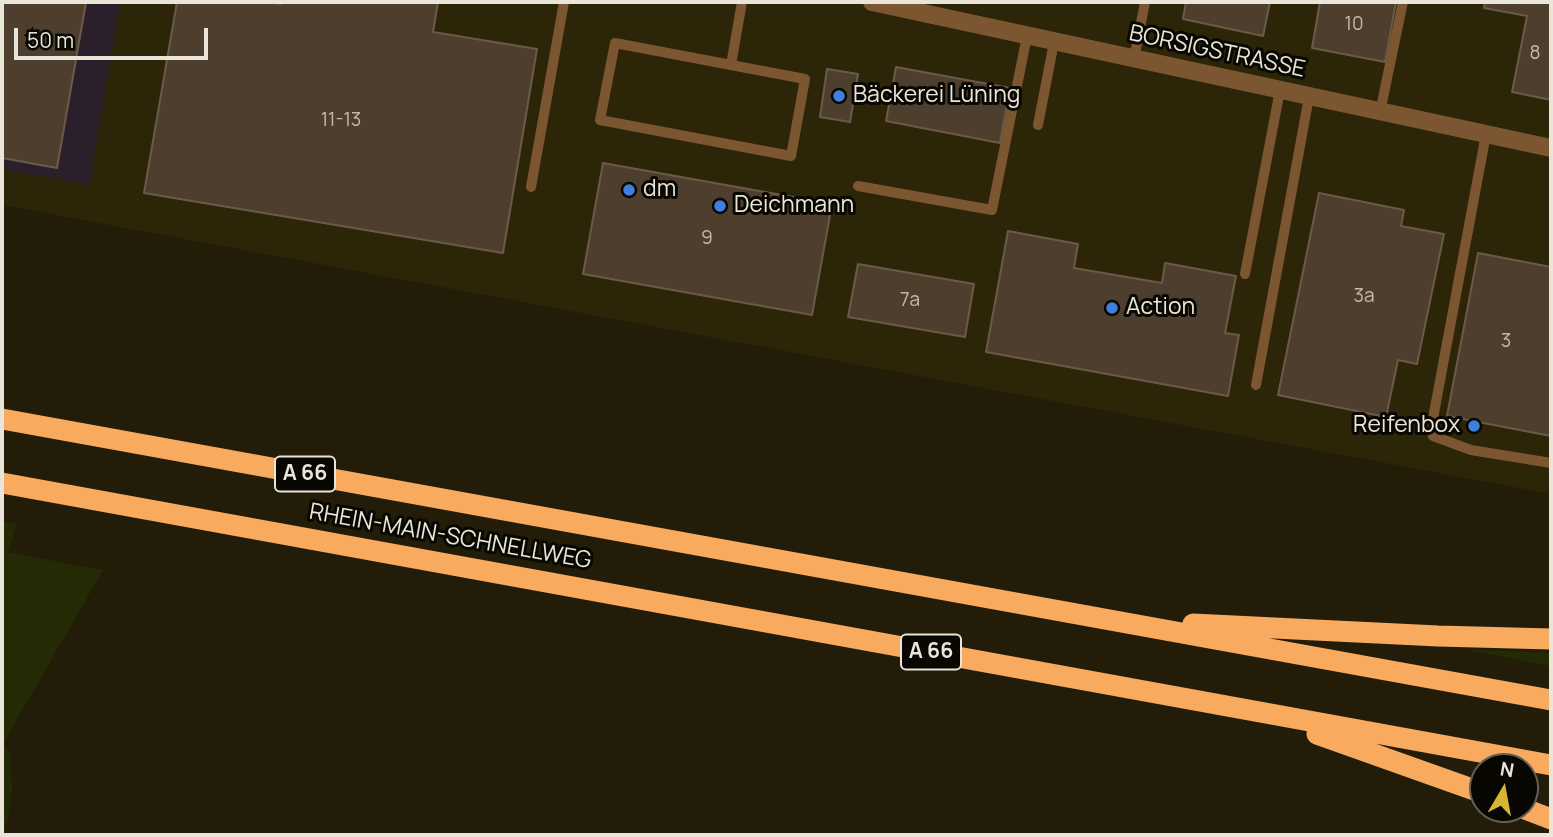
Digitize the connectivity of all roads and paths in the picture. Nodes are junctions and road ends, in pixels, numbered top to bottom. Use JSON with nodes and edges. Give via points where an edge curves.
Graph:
{"nodes":[{"id":1,"x":564,"y":2,"type":"edge"},
{"id":2,"x":743,"y":2,"type":"edge"},
{"id":3,"x":872,"y":2,"type":"edge"},
{"id":4,"x":1145,"y":2,"type":"edge"},
{"id":5,"x":1403,"y":2,"type":"edge"},
{"id":6,"x":1027,"y":36,"type":"junction"},
{"id":7,"x":1054,"y":42,"type":"junction"},
{"id":8,"x":1134,"y":59,"type":"junction"},
{"id":9,"x":731,"y":65,"type":"junction"},
{"id":10,"x":1280,"y":90,"type":"junction"},
{"id":11,"x":1309,"y":97,"type":"junction"},
{"id":12,"x":1380,"y":112,"type":"junction"},
{"id":13,"x":1038,"y":125,"type":"dead end"},
{"id":14,"x":1486,"y":134,"type":"junction"},
{"id":15,"x":1551,"y":148,"type":"edge"},
{"id":16,"x":858,"y":186,"type":"dead end"},
{"id":17,"x":531,"y":187,"type":"dead end"},
{"id":18,"x":1244,"y":274,"type":"dead end"},
{"id":19,"x":1256,"y":385,"type":"dead end"},
{"id":20,"x":2,"y":419,"type":"edge"},
{"id":21,"x":1551,"y":463,"type":"edge"},
{"id":22,"x":2,"y":483,"type":"edge"},
{"id":23,"x":1107,"y":619,"type":"junction"},
{"id":24,"x":1551,"y":639,"type":"edge"},
{"id":25,"x":1551,"y":700,"type":"edge"},
{"id":26,"x":1262,"y":714,"type":"junction"},
{"id":27,"x":1551,"y":765,"type":"edge"},
{"id":28,"x":1469,"y":788,"type":"edge"}],
"edges":[{"from":1,"to":17,"type":"lane"},
{"from":2,"to":9,"type":"lane"},
{"from":3,"to":6,"type":"street","name":"BORSIGSTRASSE"},
{"from":4,"to":8,"type":"lane"},
{"from":5,"to":12,"type":"lane"},
{"from":6,"to":7,"type":"street","name":"BORSIGSTRASSE"},
{"from":6,"to":16,"type":"lane","via":[[992,210]]},
{"from":7,"to":8,"type":"street","name":"BORSIGSTRASSE"},
{"from":7,"to":13,"type":"lane"},
{"from":8,"to":10,"type":"street","name":"BORSIGSTRASSE"},
{"from":9,"to":9,"type":"lane","via":[[615,43],[600,120],[791,156],[805,79]]},
{"from":10,"to":11,"type":"street","name":"BORSIGSTRASSE"},
{"from":10,"to":18,"type":"lane"},
{"from":11,"to":12,"type":"street","name":"BORSIGSTRASSE"},
{"from":11,"to":19,"type":"lane"},
{"from":12,"to":14,"type":"street","name":"BORSIGSTRASSE"},
{"from":14,"to":15,"type":"street","name":"BORSIGSTRASSE"},
{"from":14,"to":21,"type":"lane","via":[[1433,436],[1471,450]]},
{"from":20,"to":23,"type":"highway","number":"A 66"},
{"from":22,"to":26,"type":"highway","name":"RHEIN-MAIN-SCHNELLWEG","number":"A 66"},
{"from":23,"to":24,"type":"highway"},
{"from":23,"to":25,"type":"highway","number":"A 66"},
{"from":26,"to":27,"type":"highway","number":"A 66"},
{"from":26,"to":28,"type":"highway"}]}
